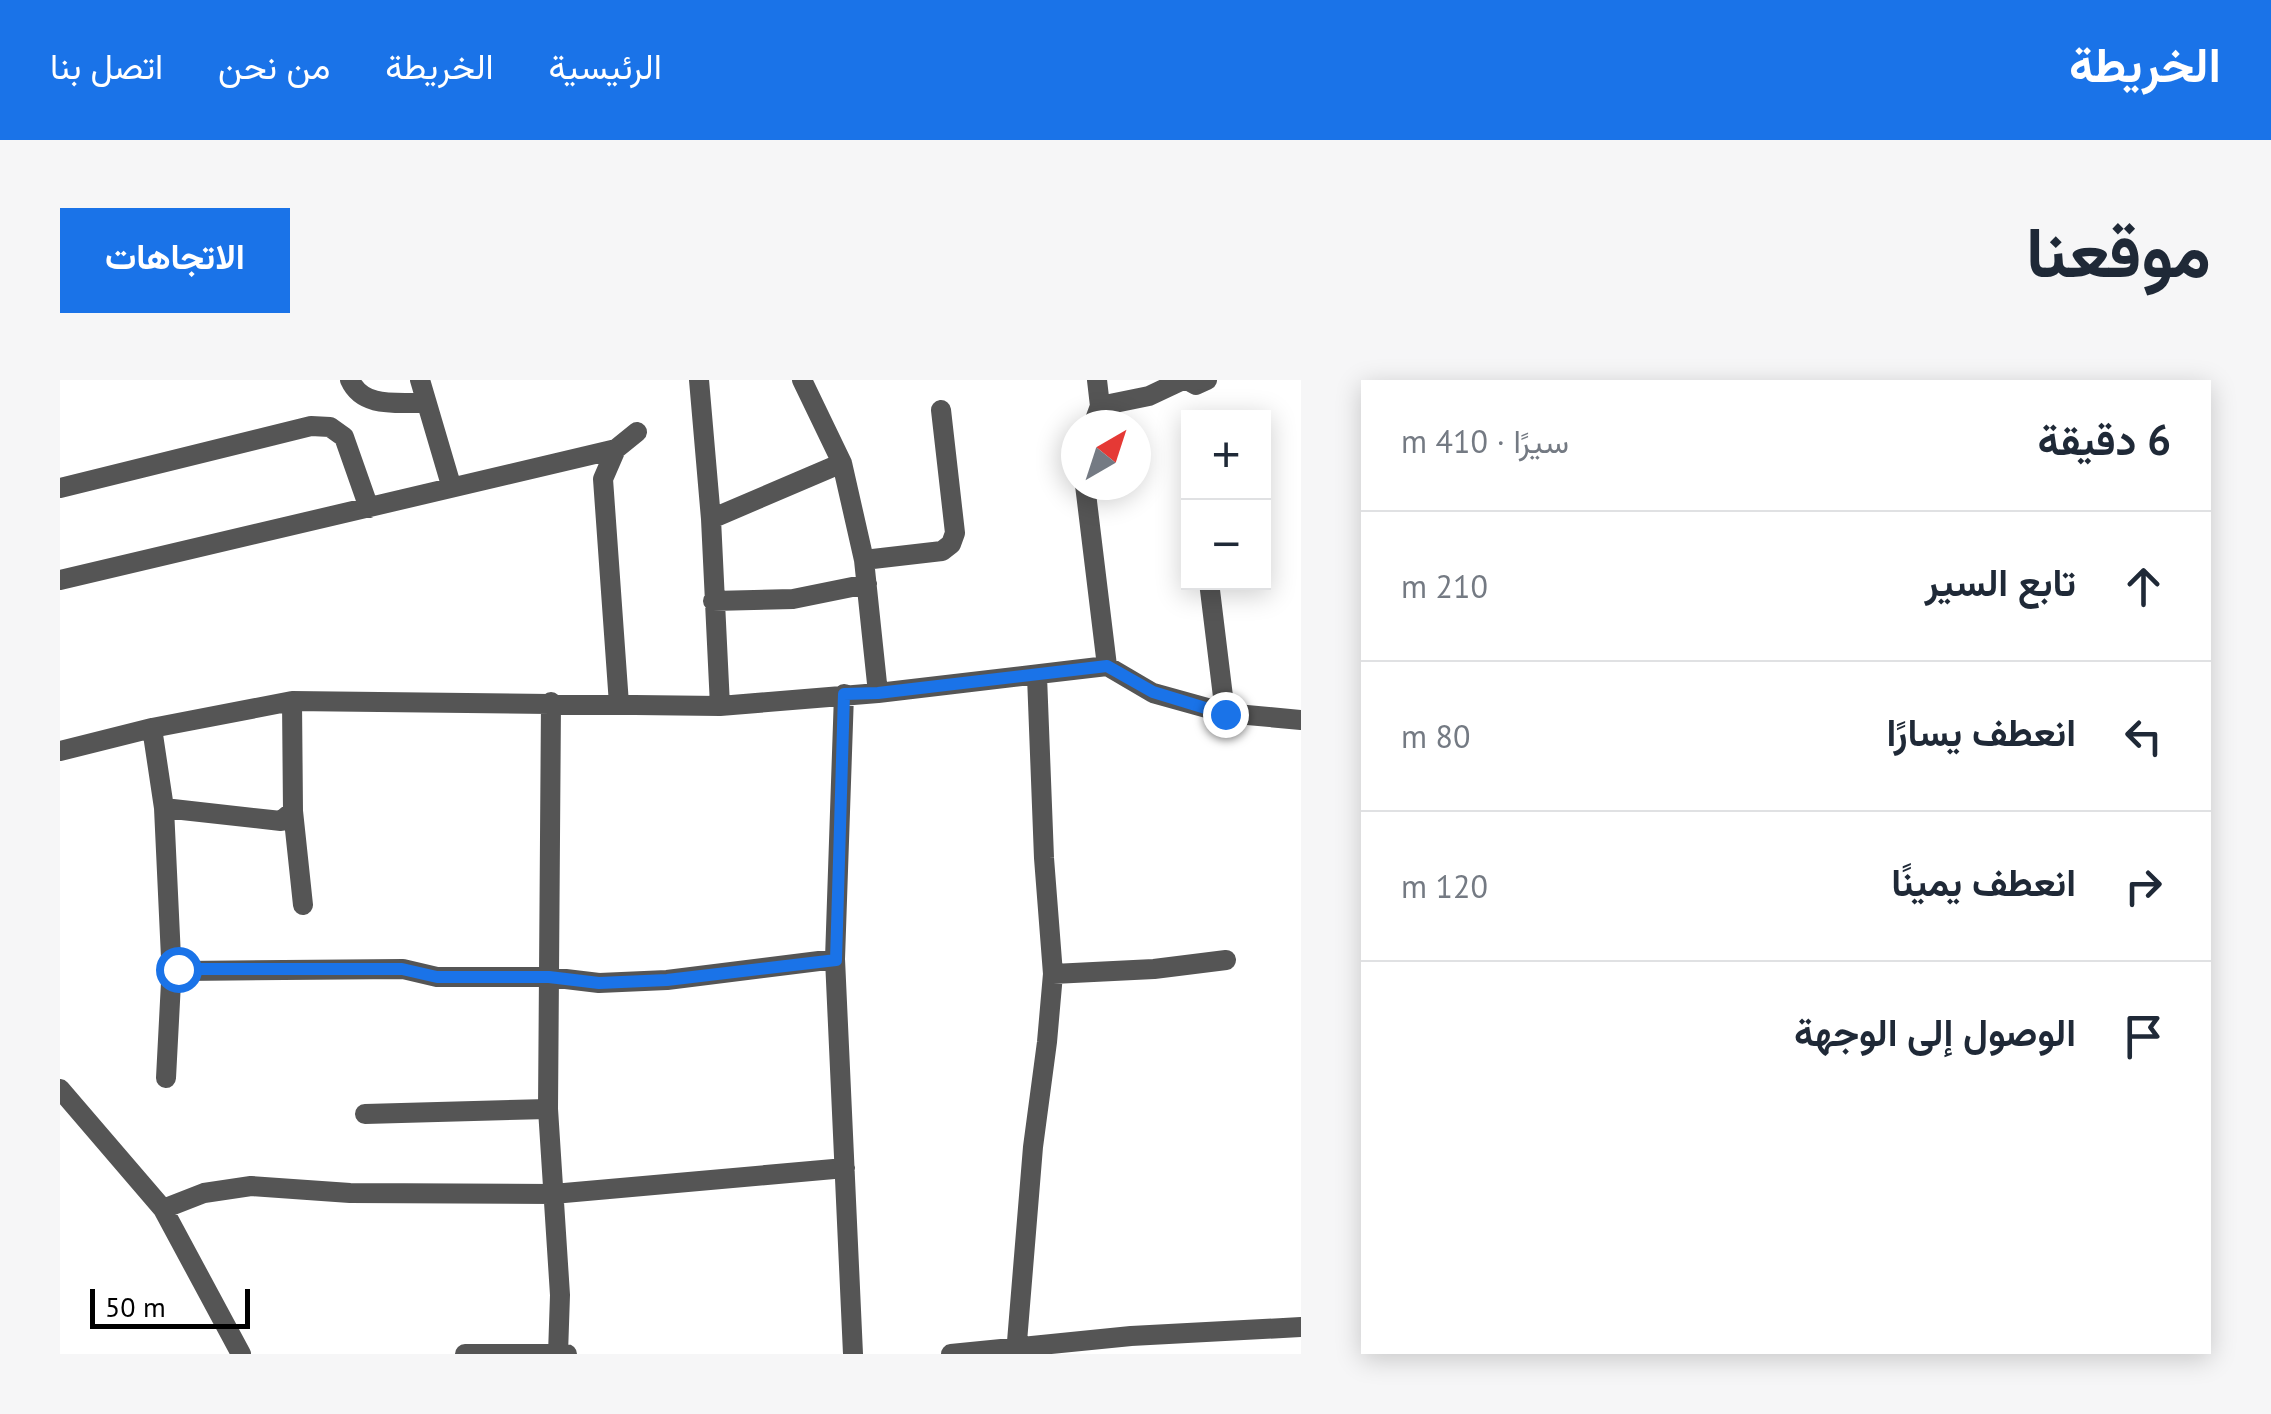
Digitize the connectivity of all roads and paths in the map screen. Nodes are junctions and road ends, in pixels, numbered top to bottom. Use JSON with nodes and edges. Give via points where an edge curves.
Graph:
{"nodes":[{"id":1,"x":350,"y":380,"type":"edge"},
{"id":2,"x":420,"y":380,"type":"edge"},
{"id":3,"x":698,"y":380,"type":"edge"},
{"id":4,"x":802,"y":380,"type":"edge"},
{"id":5,"x":1096,"y":380,"type":"edge"},
{"id":6,"x":1185,"y":380,"type":"edge"},
{"id":7,"x":1207,"y":380,"type":"edge"},
{"id":8,"x":426,"y":403,"type":"junction"},
{"id":9,"x":941,"y":410,"type":"dead end"},
{"id":10,"x":1097,"y":410,"type":"edge"},
{"id":11,"x":1111,"y":410,"type":"edge"},
{"id":12,"x":637,"y":432,"type":"dead end"},
{"id":13,"x":616,"y":449,"type":"junction"},
{"id":14,"x":842,"y":464,"type":"junction"},
{"id":15,"x":451,"y":485,"type":"junction"},
{"id":16,"x":60,"y":488,"type":"edge"},
{"id":17,"x":1087,"y":500,"type":"edge"},
{"id":18,"x":369,"y":508,"type":"junction"},
{"id":19,"x":711,"y":519,"type":"junction"},
{"id":20,"x":864,"y":560,"type":"junction"},
{"id":21,"x":60,"y":580,"type":"edge"},
{"id":22,"x":867,"y":584,"type":"junction"},
{"id":23,"x":1210,"y":590,"type":"edge"},
{"id":24,"x":714,"y":602,"type":"junction"},
{"id":25,"x":1107,"y":666,"type":"junction"},
{"id":26,"x":1037,"y":676,"type":"junction"},
{"id":27,"x":878,"y":693,"type":"junction"},
{"id":28,"x":844,"y":694,"type":"junction"},
{"id":29,"x":292,"y":701,"type":"junction"},
{"id":30,"x":551,"y":702,"type":"junction"},
{"id":31,"x":619,"y":704,"type":"junction"},
{"id":32,"x":720,"y":706,"type":"junction"},
{"id":33,"x":1225,"y":714,"type":"junction"},
{"id":34,"x":1301,"y":720,"type":"edge"},
{"id":35,"x":152,"y":728,"type":"junction"},
{"id":36,"x":60,"y":751,"type":"edge"},
{"id":37,"x":164,"y":808,"type":"junction"},
{"id":38,"x":293,"y":810,"type":"junction"},
{"id":39,"x":303,"y":905,"type":"dead end"},
{"id":40,"x":836,"y":960,"type":"junction"},
{"id":41,"x":1226,"y":960,"type":"dead end"},
{"id":42,"x":172,"y":963,"type":"junction"},
{"id":43,"x":1052,"y":974,"type":"junction"},
{"id":44,"x":549,"y":977,"type":"junction"},
{"id":45,"x":166,"y":1078,"type":"dead end"},
{"id":46,"x":60,"y":1089,"type":"edge"},
{"id":47,"x":548,"y":1108,"type":"junction"},
{"id":48,"x":69,"y":1111,"type":"edge"},
{"id":49,"x":365,"y":1114,"type":"dead end"},
{"id":50,"x":845,"y":1168,"type":"junction"},
{"id":51,"x":554,"y":1194,"type":"junction"},
{"id":52,"x":162,"y":1209,"type":"junction"},
{"id":53,"x":1301,"y":1327,"type":"edge"},
{"id":54,"x":1131,"y":1345,"type":"edge"},
{"id":55,"x":1016,"y":1352,"type":"edge"},
{"id":56,"x":241,"y":1354,"type":"edge"},
{"id":57,"x":464,"y":1354,"type":"edge"},
{"id":58,"x":558,"y":1354,"type":"edge"},
{"id":59,"x":567,"y":1354,"type":"edge"},
{"id":60,"x":853,"y":1354,"type":"edge"},
{"id":61,"x":952,"y":1354,"type":"edge"}],
"edges":[{"from":1,"to":8,"type":"street","via":[[368,400]]},
{"from":2,"to":8,"type":"street"},
{"from":3,"to":19,"type":"street"},
{"from":4,"to":14,"type":"street"},
{"from":5,"to":10,"type":"street"},
{"from":6,"to":7,"type":"street"},
{"from":6,"to":11,"type":"street"},
{"from":8,"to":15,"type":"street"},
{"from":9,"to":20,"type":"street","via":[[952,544],[942,551]]},
{"from":12,"to":13,"type":"street"},
{"from":13,"to":15,"type":"street"},
{"from":13,"to":31,"type":"street","via":[[602,479]]},
{"from":14,"to":19,"type":"street"},
{"from":14,"to":20,"type":"street"},
{"from":15,"to":18,"type":"street"},
{"from":16,"to":18,"type":"street","via":[[311,426],[330,427],[344,437]]},
{"from":17,"to":25,"type":"street"},
{"from":18,"to":21,"type":"street"},
{"from":19,"to":24,"type":"street"},
{"from":20,"to":22,"type":"street"},
{"from":22,"to":24,"type":"street","via":[[794,600]]},
{"from":22,"to":27,"type":"street"},
{"from":23,"to":33,"type":"street"},
{"from":24,"to":32,"type":"street"},
{"from":25,"to":26,"type":"street"},
{"from":25,"to":33,"type":"street","via":[[1153,692]]},
{"from":26,"to":27,"type":"street"},
{"from":26,"to":43,"type":"street"},
{"from":27,"to":28,"type":"street"},
{"from":28,"to":32,"type":"street"},
{"from":28,"to":40,"type":"street"},
{"from":29,"to":30,"type":"street"},
{"from":29,"to":35,"type":"street"},
{"from":29,"to":38,"type":"street"},
{"from":30,"to":31,"type":"street"},
{"from":30,"to":44,"type":"street"},
{"from":31,"to":32,"type":"street"},
{"from":33,"to":34,"type":"street"},
{"from":35,"to":36,"type":"street"},
{"from":35,"to":37,"type":"street"},
{"from":37,"to":38,"type":"street","via":[[281,821]]},
{"from":37,"to":42,"type":"street"},
{"from":38,"to":39,"type":"street"},
{"from":40,"to":44,"type":"street","via":[[667,980]]},
{"from":40,"to":50,"type":"street"},
{"from":41,"to":43,"type":"street"},
{"from":42,"to":44,"type":"street","via":[[184,971],[374,968],[437,977]]},
{"from":42,"to":45,"type":"street"},
{"from":43,"to":55,"type":"street"},
{"from":44,"to":47,"type":"street"},
{"from":46,"to":48,"type":"street"},
{"from":47,"to":49,"type":"street"},
{"from":47,"to":51,"type":"street"},
{"from":48,"to":52,"type":"street"},
{"from":50,"to":51,"type":"street"},
{"from":50,"to":60,"type":"street"},
{"from":51,"to":52,"type":"street","via":[[251,1186]]},
{"from":51,"to":58,"type":"street"},
{"from":52,"to":56,"type":"street"},
{"from":53,"to":54,"type":"street"},
{"from":54,"to":55,"type":"street"},
{"from":55,"to":61,"type":"street"},
{"from":57,"to":58,"type":"street"},
{"from":58,"to":59,"type":"street"}]}
